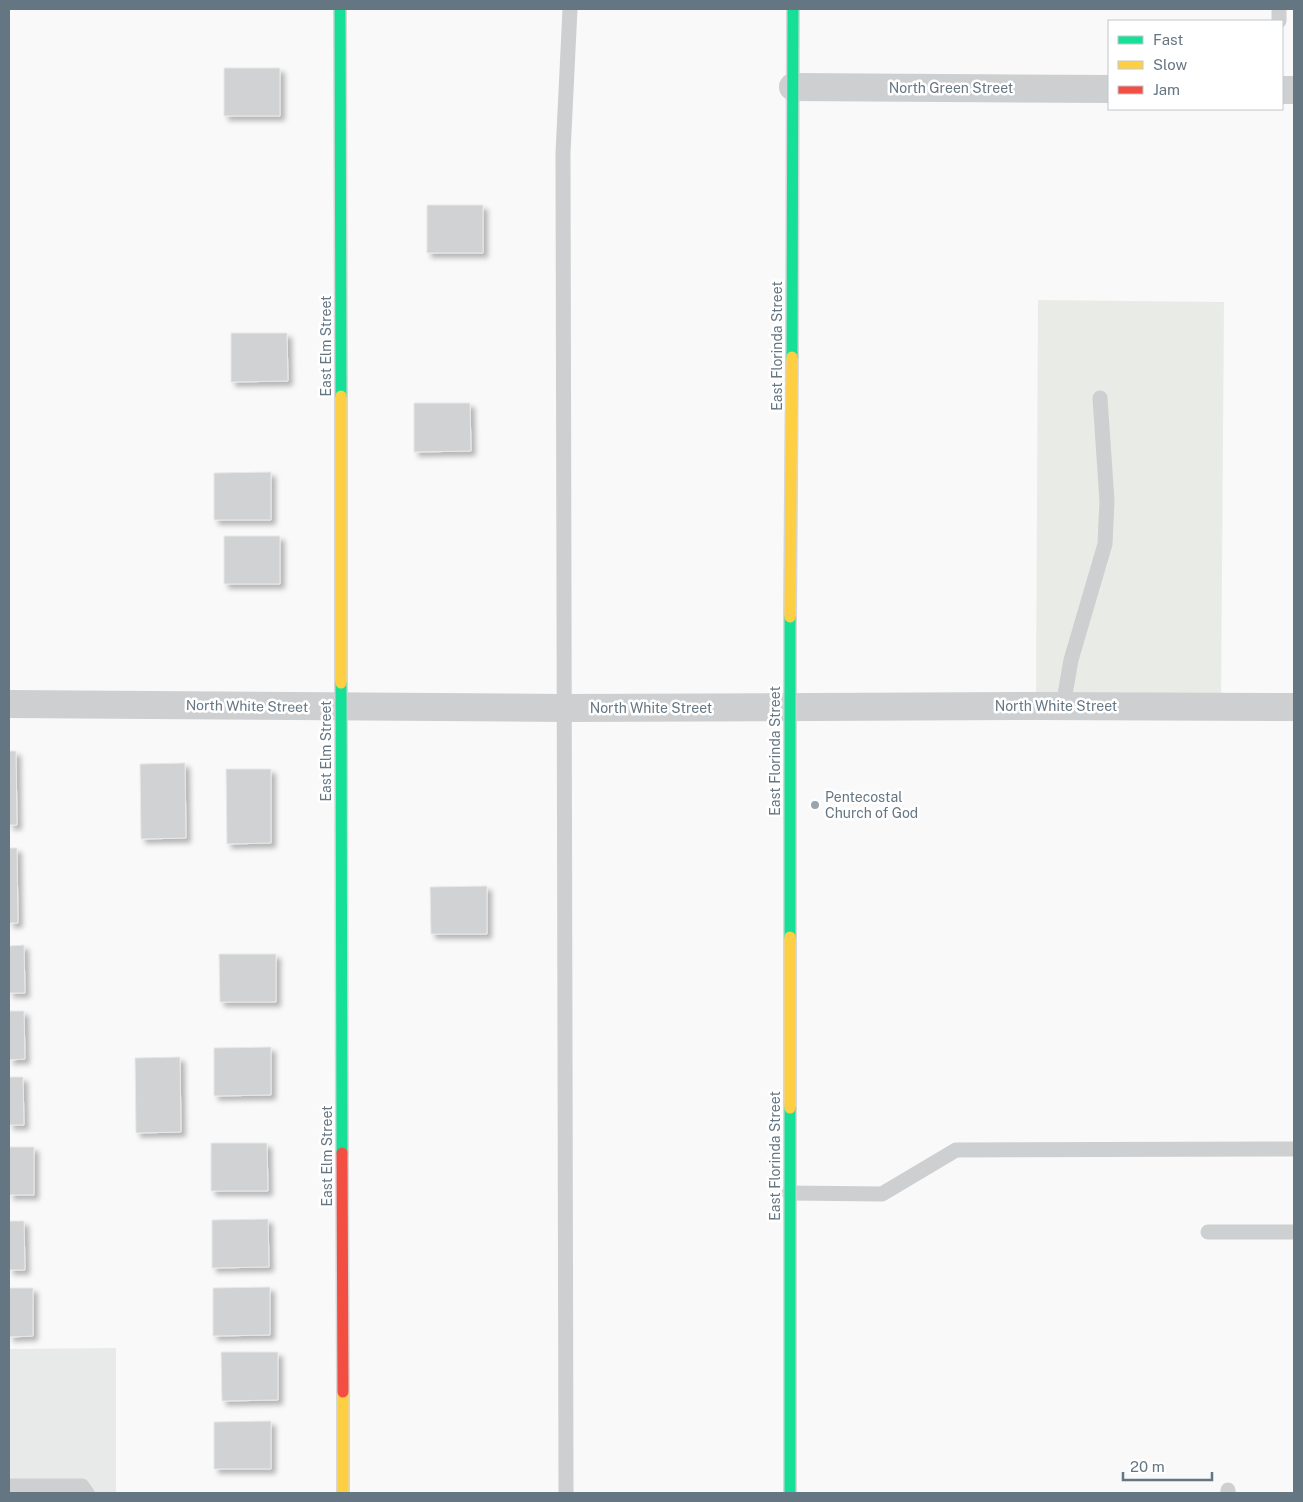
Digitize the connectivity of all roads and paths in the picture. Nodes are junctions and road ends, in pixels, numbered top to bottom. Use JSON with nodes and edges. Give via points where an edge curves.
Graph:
{"nodes":[{"id":1,"x":340,"y":9,"type":"edge"},
{"id":2,"x":570,"y":9,"type":"edge"},
{"id":3,"x":794,"y":9,"type":"edge"},
{"id":4,"x":793,"y":87,"type":"junction"},
{"id":5,"x":1108,"y":89,"type":"edge"},
{"id":6,"x":1100,"y":398,"type":"dead end"},
{"id":7,"x":9,"y":704,"type":"edge"},
{"id":8,"x":1063,"y":706,"type":"junction"},
{"id":9,"x":341,"y":707,"type":"junction"},
{"id":10,"x":1294,"y":707,"type":"edge"},
{"id":11,"x":565,"y":708,"type":"junction"},
{"id":12,"x":790,"y":708,"type":"junction"},
{"id":13,"x":1294,"y":1149,"type":"edge"},
{"id":14,"x":790,"y":1193,"type":"junction"},
{"id":15,"x":1208,"y":1232,"type":"dead end"},
{"id":16,"x":1294,"y":1232,"type":"edge"},
{"id":17,"x":9,"y":1486,"type":"edge"},
{"id":18,"x":87,"y":1493,"type":"edge"},
{"id":19,"x":343,"y":1493,"type":"edge"},
{"id":20,"x":566,"y":1493,"type":"edge"},
{"id":21,"x":790,"y":1493,"type":"edge"}],
"edges":[{"from":1,"to":9,"type":"street","name":"East Elm Street"},
{"from":2,"to":11,"type":"lane","via":[[562,153]]},
{"from":3,"to":4,"type":"street","name":"East Florinda Street"},
{"from":4,"to":5,"type":"street","name":"North Green Street"},
{"from":4,"to":12,"type":"street","name":"East Florinda Street"},
{"from":6,"to":8,"type":"lane","via":[[1107,501],[1106,544],[1071,660]]},
{"from":7,"to":9,"type":"street","name":"North White Street"},
{"from":8,"to":10,"type":"street","name":"North White Street"},
{"from":8,"to":12,"type":"street","name":"North White Street"},
{"from":9,"to":11,"type":"street","name":"North White Street"},
{"from":9,"to":19,"type":"street","name":"East Elm Street"},
{"from":11,"to":12,"type":"street","name":"North White Street"},
{"from":11,"to":20,"type":"lane"},
{"from":12,"to":14,"type":"street","name":"East Florinda Street"},
{"from":13,"to":14,"type":"lane","via":[[956,1150],[882,1194]]},
{"from":14,"to":21,"type":"street","name":"East Florinda Street"},
{"from":15,"to":16,"type":"lane"},
{"from":17,"to":18,"type":"lane","via":[[82,1486]]}]}
